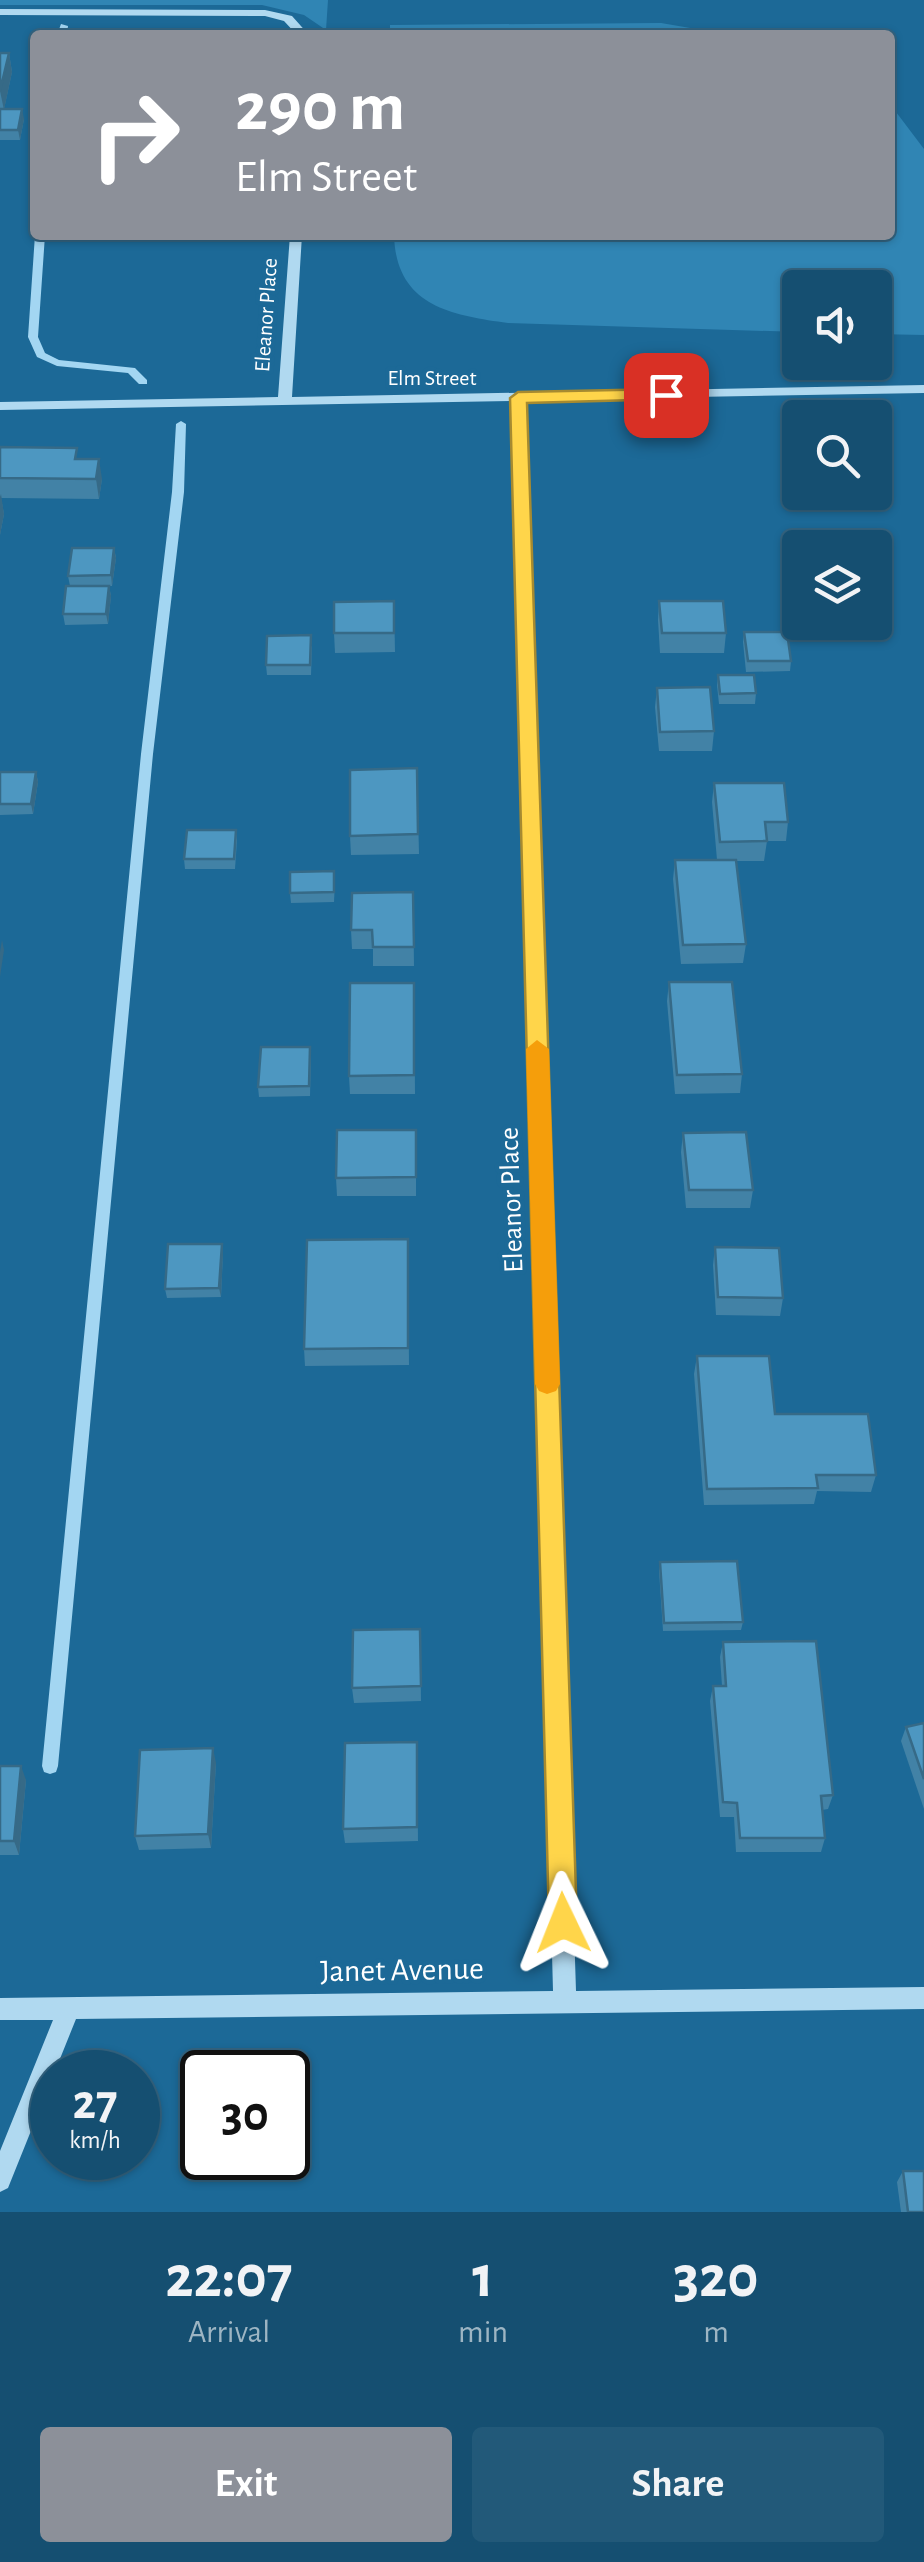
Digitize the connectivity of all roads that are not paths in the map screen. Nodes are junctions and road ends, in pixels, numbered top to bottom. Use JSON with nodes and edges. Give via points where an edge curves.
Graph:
{"nodes":[{"id":1,"x":0,"y":12,"type":"edge"},
{"id":2,"x":299,"y":30,"type":"edge"},
{"id":3,"x":296,"y":240,"type":"edge"},
{"id":4,"x":924,"y":390,"type":"edge"},
{"id":5,"x":518,"y":398,"type":"junction"},
{"id":6,"x":285,"y":399,"type":"junction"},
{"id":7,"x":0,"y":406,"type":"edge"},
{"id":8,"x":924,"y":1998,"type":"edge"},
{"id":9,"x":565,"y":2001,"type":"junction"},
{"id":10,"x":0,"y":2010,"type":"edge"},
{"id":11,"x":68,"y":2010,"type":"junction"},
{"id":12,"x":0,"y":2180,"type":"edge"}],
"edges":[{"from":1,"to":2,"type":"street","via":[[203,10],[288,18]]},
{"from":3,"to":6,"type":"street","name":"Eleanor Place"},
{"from":4,"to":5,"type":"street","name":"Elm Street"},
{"from":5,"to":6,"type":"street","name":"Elm Street"},
{"from":5,"to":9,"type":"street","name":"Eleanor Place"},
{"from":6,"to":7,"type":"street","name":"Elm Street"},
{"from":8,"to":9,"type":"street","name":"Janet Avenue"},
{"from":9,"to":11,"type":"street","name":"Janet Avenue"},
{"from":10,"to":11,"type":"street","name":"Janet Avenue"},
{"from":11,"to":12,"type":"street"}]}
